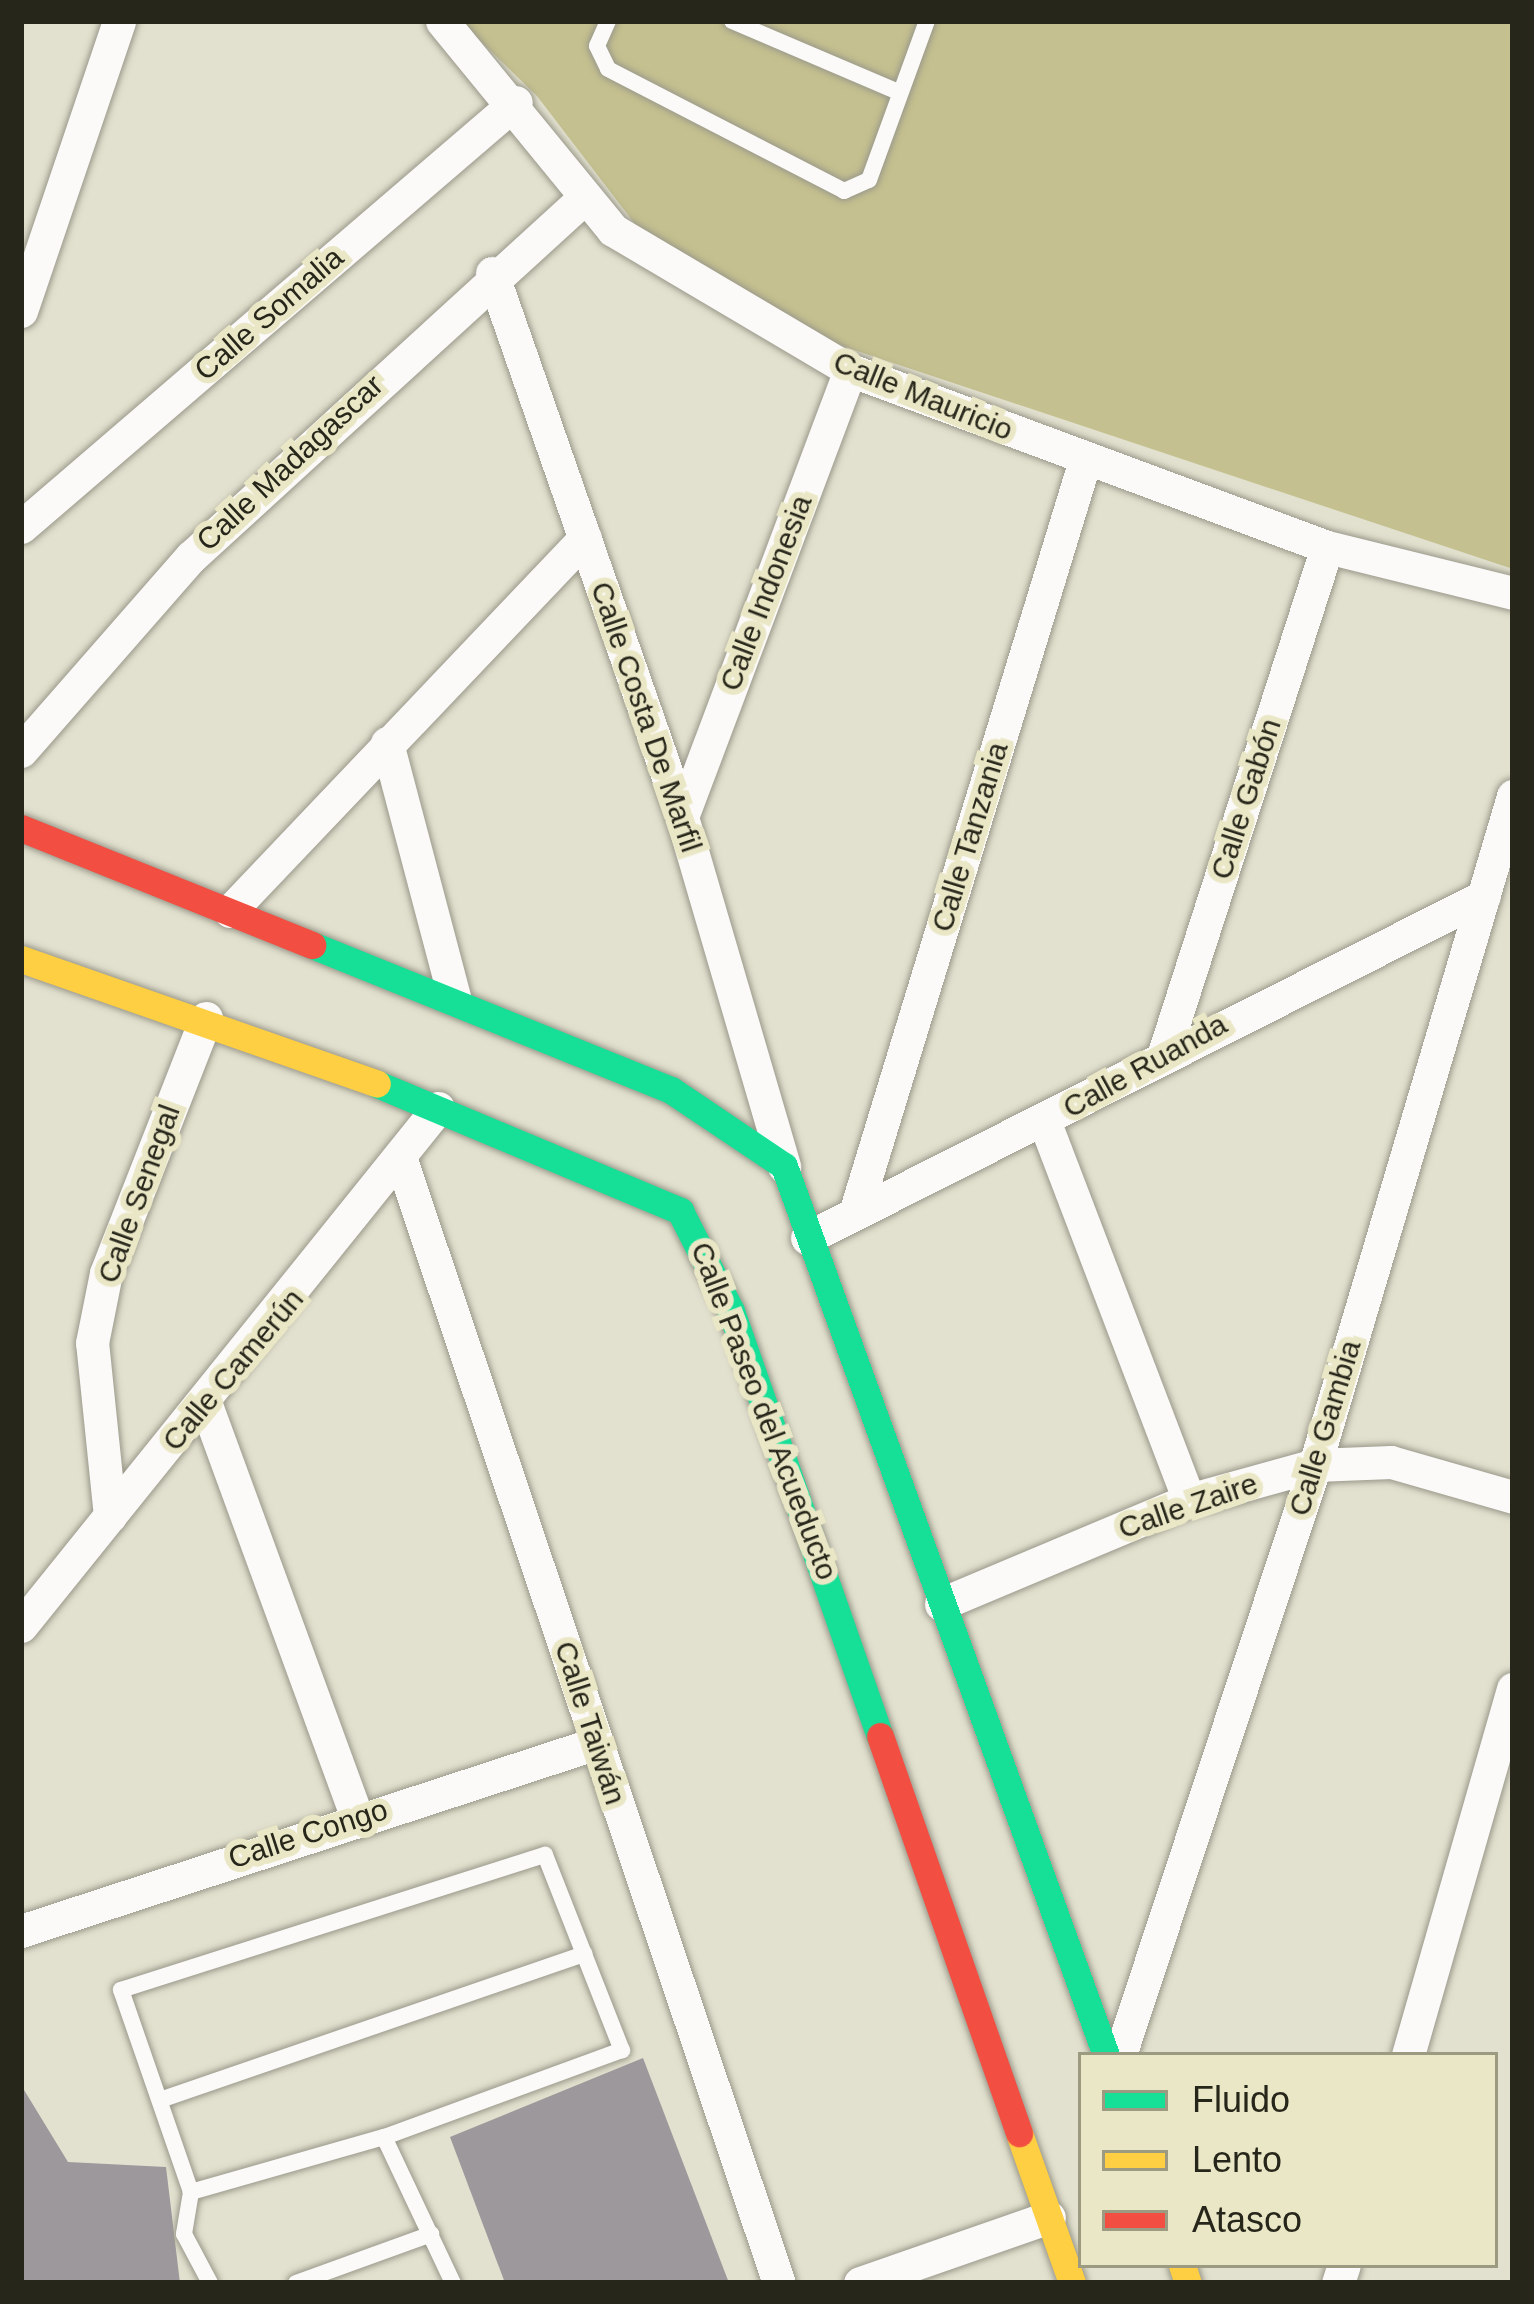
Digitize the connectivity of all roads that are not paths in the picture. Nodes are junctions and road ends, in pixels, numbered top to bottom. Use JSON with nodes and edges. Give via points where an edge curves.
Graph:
{"nodes":[{"id":1,"x":119,"y":21,"type":"edge"},
{"id":2,"x":442,"y":21,"type":"edge"},
{"id":3,"x":608,"y":21,"type":"edge"},
{"id":4,"x":732,"y":21,"type":"edge"},
{"id":5,"x":927,"y":21,"type":"edge"},
{"id":6,"x":896,"y":91,"type":"junction"},
{"id":7,"x":516,"y":102,"type":"junction"},
{"id":8,"x":584,"y":198,"type":"junction"},
{"id":9,"x":492,"y":273,"type":"junction"},
{"id":10,"x":21,"y":311,"type":"edge"},
{"id":11,"x":850,"y":370,"type":"junction"},
{"id":12,"x":1084,"y":460,"type":"junction"},
{"id":13,"x":21,"y":526,"type":"edge"},
{"id":14,"x":585,"y":538,"type":"junction"},
{"id":15,"x":1327,"y":547,"type":"junction"},
{"id":16,"x":1513,"y":593,"type":"edge"},
{"id":17,"x":387,"y":743,"type":"junction"},
{"id":18,"x":21,"y":752,"type":"edge"},
{"id":19,"x":1513,"y":796,"type":"edge"},
{"id":20,"x":682,"y":817,"type":"junction"},
{"id":21,"x":21,"y":829,"type":"edge"},
{"id":22,"x":1484,"y":896,"type":"junction"},
{"id":23,"x":230,"y":911,"type":"junction"},
{"id":24,"x":21,"y":958,"type":"edge"},
{"id":25,"x":454,"y":997,"type":"junction"},
{"id":26,"x":206,"y":1018,"type":"junction"},
{"id":27,"x":1165,"y":1050,"type":"junction"},
{"id":28,"x":438,"y":1108,"type":"junction"},
{"id":29,"x":1045,"y":1123,"type":"junction"},
{"id":30,"x":402,"y":1163,"type":"junction"},
{"id":31,"x":784,"y":1166,"type":"junction"},
{"id":32,"x":855,"y":1213,"type":"junction"},
{"id":33,"x":807,"y":1238,"type":"junction"},
{"id":34,"x":206,"y":1405,"type":"junction"},
{"id":35,"x":1315,"y":1465,"type":"junction"},
{"id":36,"x":1513,"y":1497,"type":"edge"},
{"id":37,"x":1189,"y":1500,"type":"junction"},
{"id":38,"x":110,"y":1516,"type":"junction"},
{"id":39,"x":941,"y":1604,"type":"junction"},
{"id":40,"x":21,"y":1626,"type":"edge"},
{"id":41,"x":1513,"y":1689,"type":"edge"},
{"id":42,"x":597,"y":1743,"type":"junction"},
{"id":43,"x":357,"y":1817,"type":"junction"},
{"id":44,"x":21,"y":1931,"type":"edge"},
{"id":45,"x":585,"y":1954,"type":"junction"},
{"id":46,"x":1105,"y":2052,"type":"edge"},
{"id":47,"x":1121,"y":2052,"type":"edge"},
{"id":48,"x":1409,"y":2052,"type":"edge"},
{"id":49,"x":160,"y":2100,"type":"junction"},
{"id":50,"x":384,"y":2137,"type":"junction"},
{"id":51,"x":191,"y":2192,"type":"junction"},
{"id":52,"x":1049,"y":2217,"type":"junction"},
{"id":53,"x":431,"y":2234,"type":"junction"},
{"id":54,"x":210,"y":2283,"type":"edge"},
{"id":55,"x":296,"y":2283,"type":"edge"},
{"id":56,"x":453,"y":2283,"type":"edge"},
{"id":57,"x":779,"y":2283,"type":"edge"},
{"id":58,"x":860,"y":2283,"type":"edge"},
{"id":59,"x":1072,"y":2283,"type":"edge"}],
"edges":[{"from":1,"to":10,"type":"street"},
{"from":2,"to":7,"type":"street","name":"Calle Mauricio"},
{"from":3,"to":6,"type":"lane","via":[[597,46],[608,69],[844,191],[869,180]]},
{"from":4,"to":6,"type":"lane"},
{"from":5,"to":6,"type":"lane"},
{"from":7,"to":8,"type":"street","name":"Calle Mauricio"},
{"from":7,"to":13,"type":"street","name":"Calle Somalia"},
{"from":8,"to":9,"type":"street","name":"Calle Madagascar"},
{"from":8,"to":11,"type":"street","name":"Calle Mauricio","via":[[648,260]]},
{"from":9,"to":14,"type":"street","name":"Calle Costa De Marfil"},
{"from":9,"to":18,"type":"street","name":"Calle Madagascar","via":[[191,556]]},
{"from":11,"to":12,"type":"street","name":"Calle Mauricio"},
{"from":11,"to":20,"type":"street","name":"Calle Indonesia"},
{"from":12,"to":15,"type":"street","name":"Calle Mauricio"},
{"from":12,"to":32,"type":"street","name":"Calle Tanzania"},
{"from":14,"to":17,"type":"street"},
{"from":14,"to":20,"type":"street","name":"Calle Costa De Marfil"},
{"from":15,"to":16,"type":"street","name":"Calle Mauricio"},
{"from":15,"to":27,"type":"street","name":"Calle Gabón"},
{"from":17,"to":23,"type":"street"},
{"from":17,"to":25,"type":"street"},
{"from":19,"to":22,"type":"street","name":"Calle Gambia"},
{"from":20,"to":31,"type":"street","name":"Calle Costa De Marfil"},
{"from":21,"to":23,"type":"street"},
{"from":22,"to":27,"type":"street","name":"Calle Ruanda"},
{"from":22,"to":35,"type":"street","name":"Calle Gambia"},
{"from":23,"to":25,"type":"street"},
{"from":24,"to":26,"type":"street","name":"Calle Paseo del Acueducto"},
{"from":25,"to":31,"type":"street","via":[[671,1090]]},
{"from":26,"to":28,"type":"street","name":"Calle Paseo del Acueducto"},
{"from":26,"to":38,"type":"street","name":"Calle Senegal","via":[[106,1274],[92,1343]]},
{"from":27,"to":29,"type":"street","name":"Calle Ruanda"},
{"from":28,"to":30,"type":"street","name":"Calle Camerún"},
{"from":28,"to":52,"type":"street","name":"Calle Paseo del Acueducto","via":[[654,1195],[701,1238]]},
{"from":29,"to":32,"type":"street","name":"Calle Ruanda"},
{"from":29,"to":37,"type":"street"},
{"from":30,"to":34,"type":"street","name":"Calle Camerún"},
{"from":30,"to":42,"type":"street","name":"Calle Taiwán"},
{"from":31,"to":33,"type":"street"},
{"from":32,"to":33,"type":"street","name":"Calle Ruanda"},
{"from":33,"to":39,"type":"street"},
{"from":34,"to":38,"type":"street","name":"Calle Camerún"},
{"from":34,"to":43,"type":"street"},
{"from":35,"to":36,"type":"street","name":"Calle Zaire","via":[[1390,1462]]},
{"from":35,"to":37,"type":"street","name":"Calle Zaire"},
{"from":35,"to":47,"type":"street","name":"Calle Gambia"},
{"from":37,"to":39,"type":"street","name":"Calle Zaire"},
{"from":38,"to":40,"type":"street","name":"Calle Camerún"},
{"from":39,"to":46,"type":"street"},
{"from":41,"to":48,"type":"street"},
{"from":42,"to":43,"type":"street","name":"Calle Congo"},
{"from":42,"to":57,"type":"street","name":"Calle Taiwán"},
{"from":43,"to":44,"type":"street","name":"Calle Congo"},
{"from":45,"to":49,"type":"lane"},
{"from":45,"to":49,"type":"lane","via":[[545,1855],[121,1990]]},
{"from":45,"to":50,"type":"lane","via":[[622,2050]]},
{"from":49,"to":51,"type":"lane"},
{"from":50,"to":51,"type":"lane"},
{"from":50,"to":53,"type":"lane"},
{"from":51,"to":54,"type":"lane","via":[[184,2234]]},
{"from":52,"to":58,"type":"street"},
{"from":52,"to":59,"type":"street","name":"Calle Paseo del Acueducto"},
{"from":53,"to":55,"type":"lane"},
{"from":53,"to":56,"type":"lane"}]}
